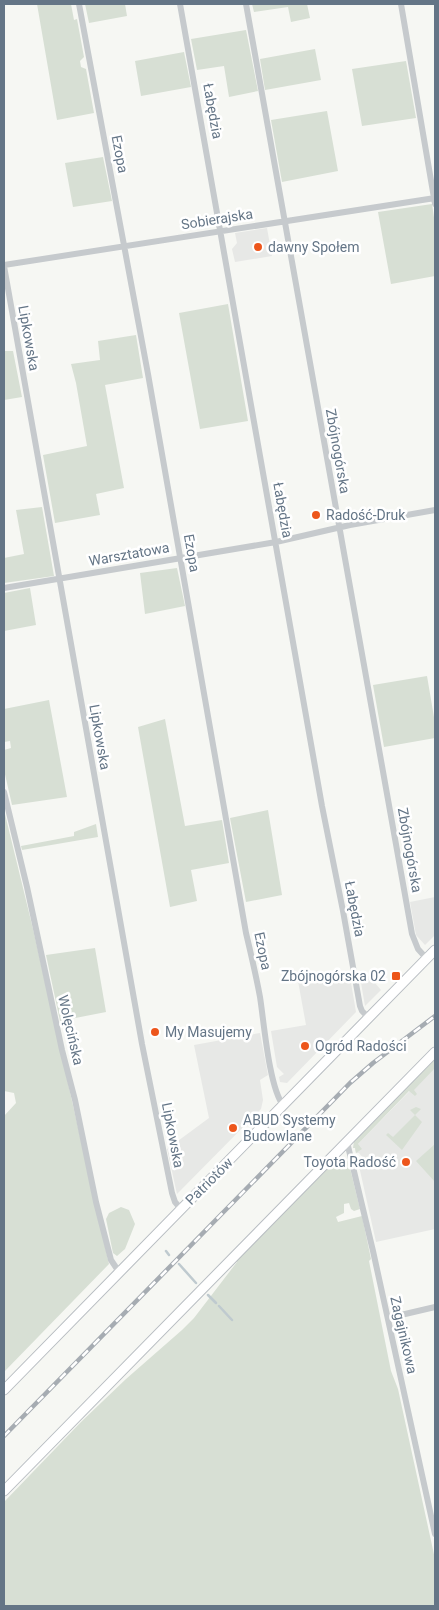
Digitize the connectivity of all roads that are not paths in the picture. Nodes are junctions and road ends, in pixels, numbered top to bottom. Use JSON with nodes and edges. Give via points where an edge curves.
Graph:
{"nodes":[{"id":1,"x":80,"y":4,"type":"edge"},
{"id":2,"x":180,"y":4,"type":"edge"},
{"id":3,"x":246,"y":4,"type":"edge"},
{"id":4,"x":401,"y":4,"type":"edge"},
{"id":5,"x":435,"y":200,"type":"edge"},
{"id":6,"x":285,"y":221,"type":"junction"},
{"id":7,"x":221,"y":231,"type":"junction"},
{"id":8,"x":124,"y":246,"type":"junction"},
{"id":9,"x":4,"y":266,"type":"edge"},
{"id":10,"x":435,"y":510,"type":"edge"},
{"id":11,"x":339,"y":528,"type":"junction"},
{"id":12,"x":276,"y":542,"type":"junction"},
{"id":13,"x":180,"y":558,"type":"junction"},
{"id":14,"x":60,"y":579,"type":"junction"},
{"id":15,"x":4,"y":588,"type":"edge"},
{"id":16,"x":4,"y":792,"type":"edge"},
{"id":17,"x":435,"y":950,"type":"edge"},
{"id":18,"x":427,"y":958,"type":"junction"},
{"id":19,"x":369,"y":1018,"type":"junction"},
{"id":20,"x":435,"y":1052,"type":"edge"},
{"id":21,"x":284,"y":1105,"type":"junction"},
{"id":22,"x":347,"y":1142,"type":"junction"},
{"id":23,"x":181,"y":1209,"type":"junction"},
{"id":24,"x":119,"y":1272,"type":"junction"},
{"id":25,"x":435,"y":1307,"type":"edge"},
{"id":26,"x":388,"y":1318,"type":"junction"},
{"id":27,"x":4,"y":1390,"type":"edge"},
{"id":28,"x":4,"y":1491,"type":"edge"},
{"id":29,"x":433,"y":1513,"type":"edge"},
{"id":30,"x":435,"y":1534,"type":"edge"}],
"edges":[{"from":1,"to":8,"type":"street","name":"Ezopa"},
{"from":2,"to":7,"type":"street","name":"Łabędzia"},
{"from":3,"to":6,"type":"street","name":"Zbójnogórska"},
{"from":4,"to":5,"type":"street"},
{"from":5,"to":6,"type":"street","name":"Sobierajska"},
{"from":6,"to":7,"type":"street","name":"Sobierajska"},
{"from":6,"to":11,"type":"street","name":"Zbójnogórska"},
{"from":7,"to":8,"type":"street","name":"Sobierajska"},
{"from":7,"to":12,"type":"street","name":"Łabędzia"},
{"from":8,"to":9,"type":"street","name":"Sobierajska"},
{"from":8,"to":13,"type":"street","name":"Ezopa"},
{"from":9,"to":14,"type":"street","name":"Lipkowska"},
{"from":10,"to":11,"type":"street","name":"Warsztatowa"},
{"from":11,"to":12,"type":"street","name":"Warsztatowa"},
{"from":11,"to":18,"type":"street","name":"Zbójnogórska","via":[[412,934],[418,949]]},
{"from":12,"to":13,"type":"street","name":"Warsztatowa"},
{"from":12,"to":19,"type":"street","name":"Łabędzia","via":[[360,1006]]},
{"from":13,"to":14,"type":"street","name":"Warsztatowa"},
{"from":13,"to":21,"type":"street","name":"Ezopa","via":[[274,1081],[277,1095]]},
{"from":14,"to":15,"type":"street","name":"Warsztatowa"},
{"from":14,"to":23,"type":"street","name":"Lipkowska","via":[[142,1044],[172,1193]]},
{"from":16,"to":24,"type":"street","name":"Wolęcińska","via":[[96,1202],[111,1260]]},
{"from":17,"to":18,"type":"main road","name":"Patriotów"},
{"from":18,"to":19,"type":"main road","name":"Patriotów"},
{"from":19,"to":21,"type":"main road","name":"Patriotów"},
{"from":20,"to":22,"type":"main road"},
{"from":21,"to":23,"type":"main road","name":"Patriotów"},
{"from":22,"to":26,"type":"street","name":"Zagajnikowa"},
{"from":22,"to":28,"type":"main road"},
{"from":23,"to":24,"type":"main road","name":"Patriotów"},
{"from":24,"to":27,"type":"main road","name":"Patriotów"},
{"from":25,"to":26,"type":"street"},
{"from":26,"to":29,"type":"street","name":"Zagajnikowa"},
{"from":29,"to":30,"type":"street","name":"Zagajnikowa"}]}
